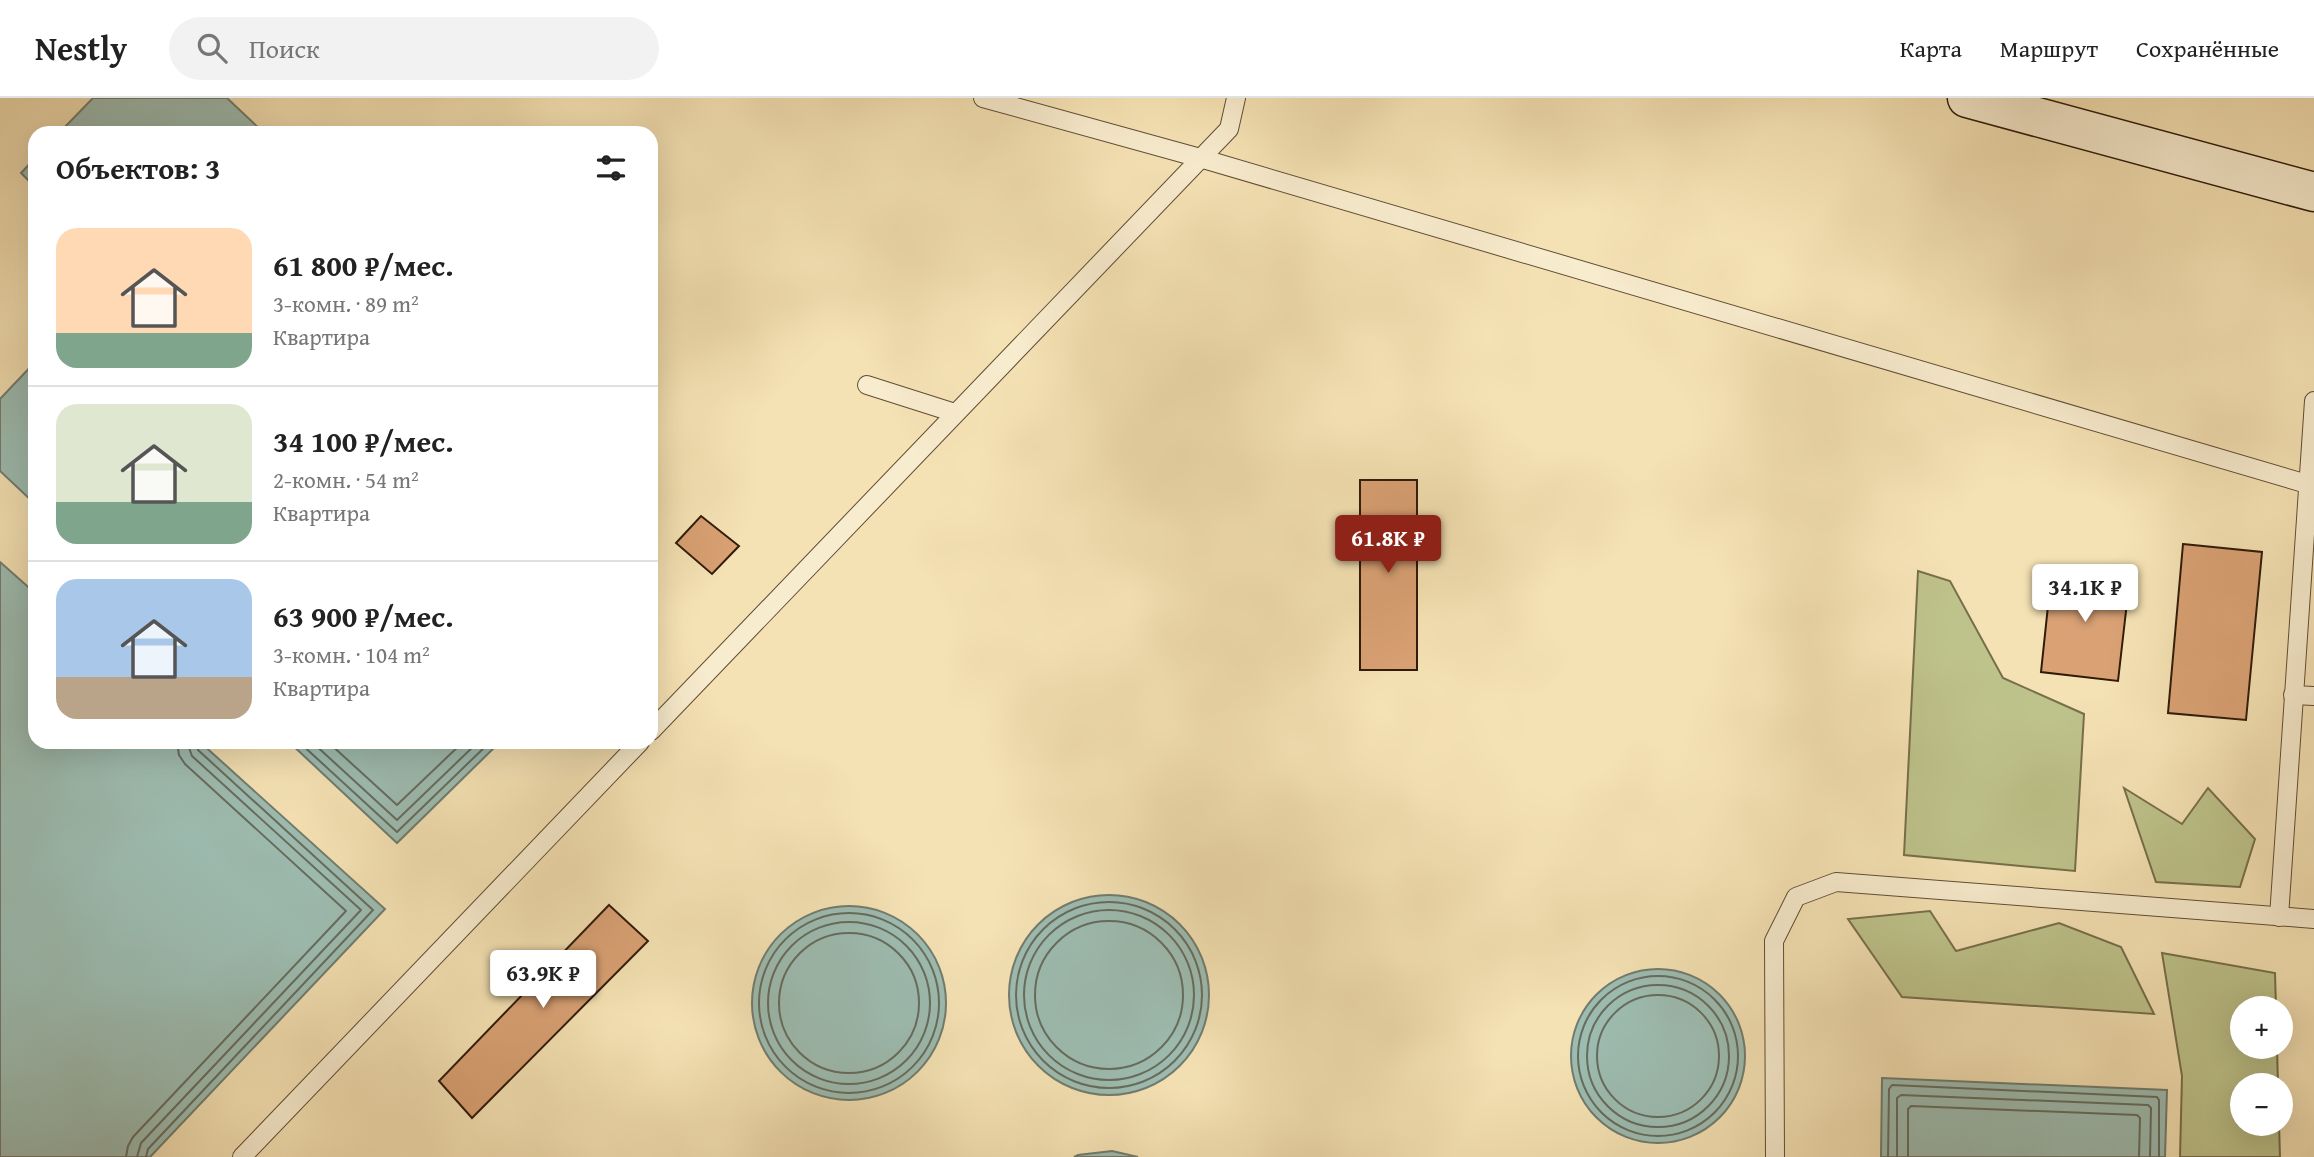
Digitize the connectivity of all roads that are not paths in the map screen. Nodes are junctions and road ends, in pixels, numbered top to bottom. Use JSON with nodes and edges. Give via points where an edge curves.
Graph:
{"nodes":[{"id":1,"x":983,"y":98,"type":"edge"},
{"id":2,"x":1236,"y":98,"type":"edge"},
{"id":3,"x":1967,"y":98,"type":"edge"},
{"id":4,"x":1200,"y":158,"type":"junction"},
{"id":5,"x":2314,"y":192,"type":"edge"},
{"id":6,"x":867,"y":385,"type":"dead end"},
{"id":7,"x":2314,"y":401,"type":"edge"},
{"id":8,"x":955,"y":413,"type":"junction"},
{"id":9,"x":2307,"y":484,"type":"junction"},
{"id":10,"x":2293,"y":695,"type":"junction"},
{"id":11,"x":2314,"y":696,"type":"edge"},
{"id":12,"x":658,"y":724,"type":"edge"},
{"id":13,"x":633,"y":749,"type":"edge"},
{"id":14,"x":2279,"y":917,"type":"junction"},
{"id":15,"x":2314,"y":919,"type":"edge"},
{"id":16,"x":242,"y":1157,"type":"edge"},
{"id":17,"x":1775,"y":1157,"type":"edge"}],
"edges":[{"from":1,"to":4,"type":"lane"},
{"from":2,"to":4,"type":"lane","via":[[1229,129]]},
{"from":3,"to":5,"type":"street"},
{"from":4,"to":8,"type":"lane"},
{"from":4,"to":9,"type":"lane"},
{"from":6,"to":8,"type":"lane"},
{"from":7,"to":9,"type":"lane"},
{"from":8,"to":12,"type":"lane"},
{"from":9,"to":10,"type":"lane"},
{"from":10,"to":11,"type":"lane"},
{"from":10,"to":14,"type":"lane"},
{"from":13,"to":16,"type":"lane"},
{"from":14,"to":15,"type":"lane"},
{"from":14,"to":17,"type":"lane","via":[[1836,882],[1796,897],[1774,941]]}]}
